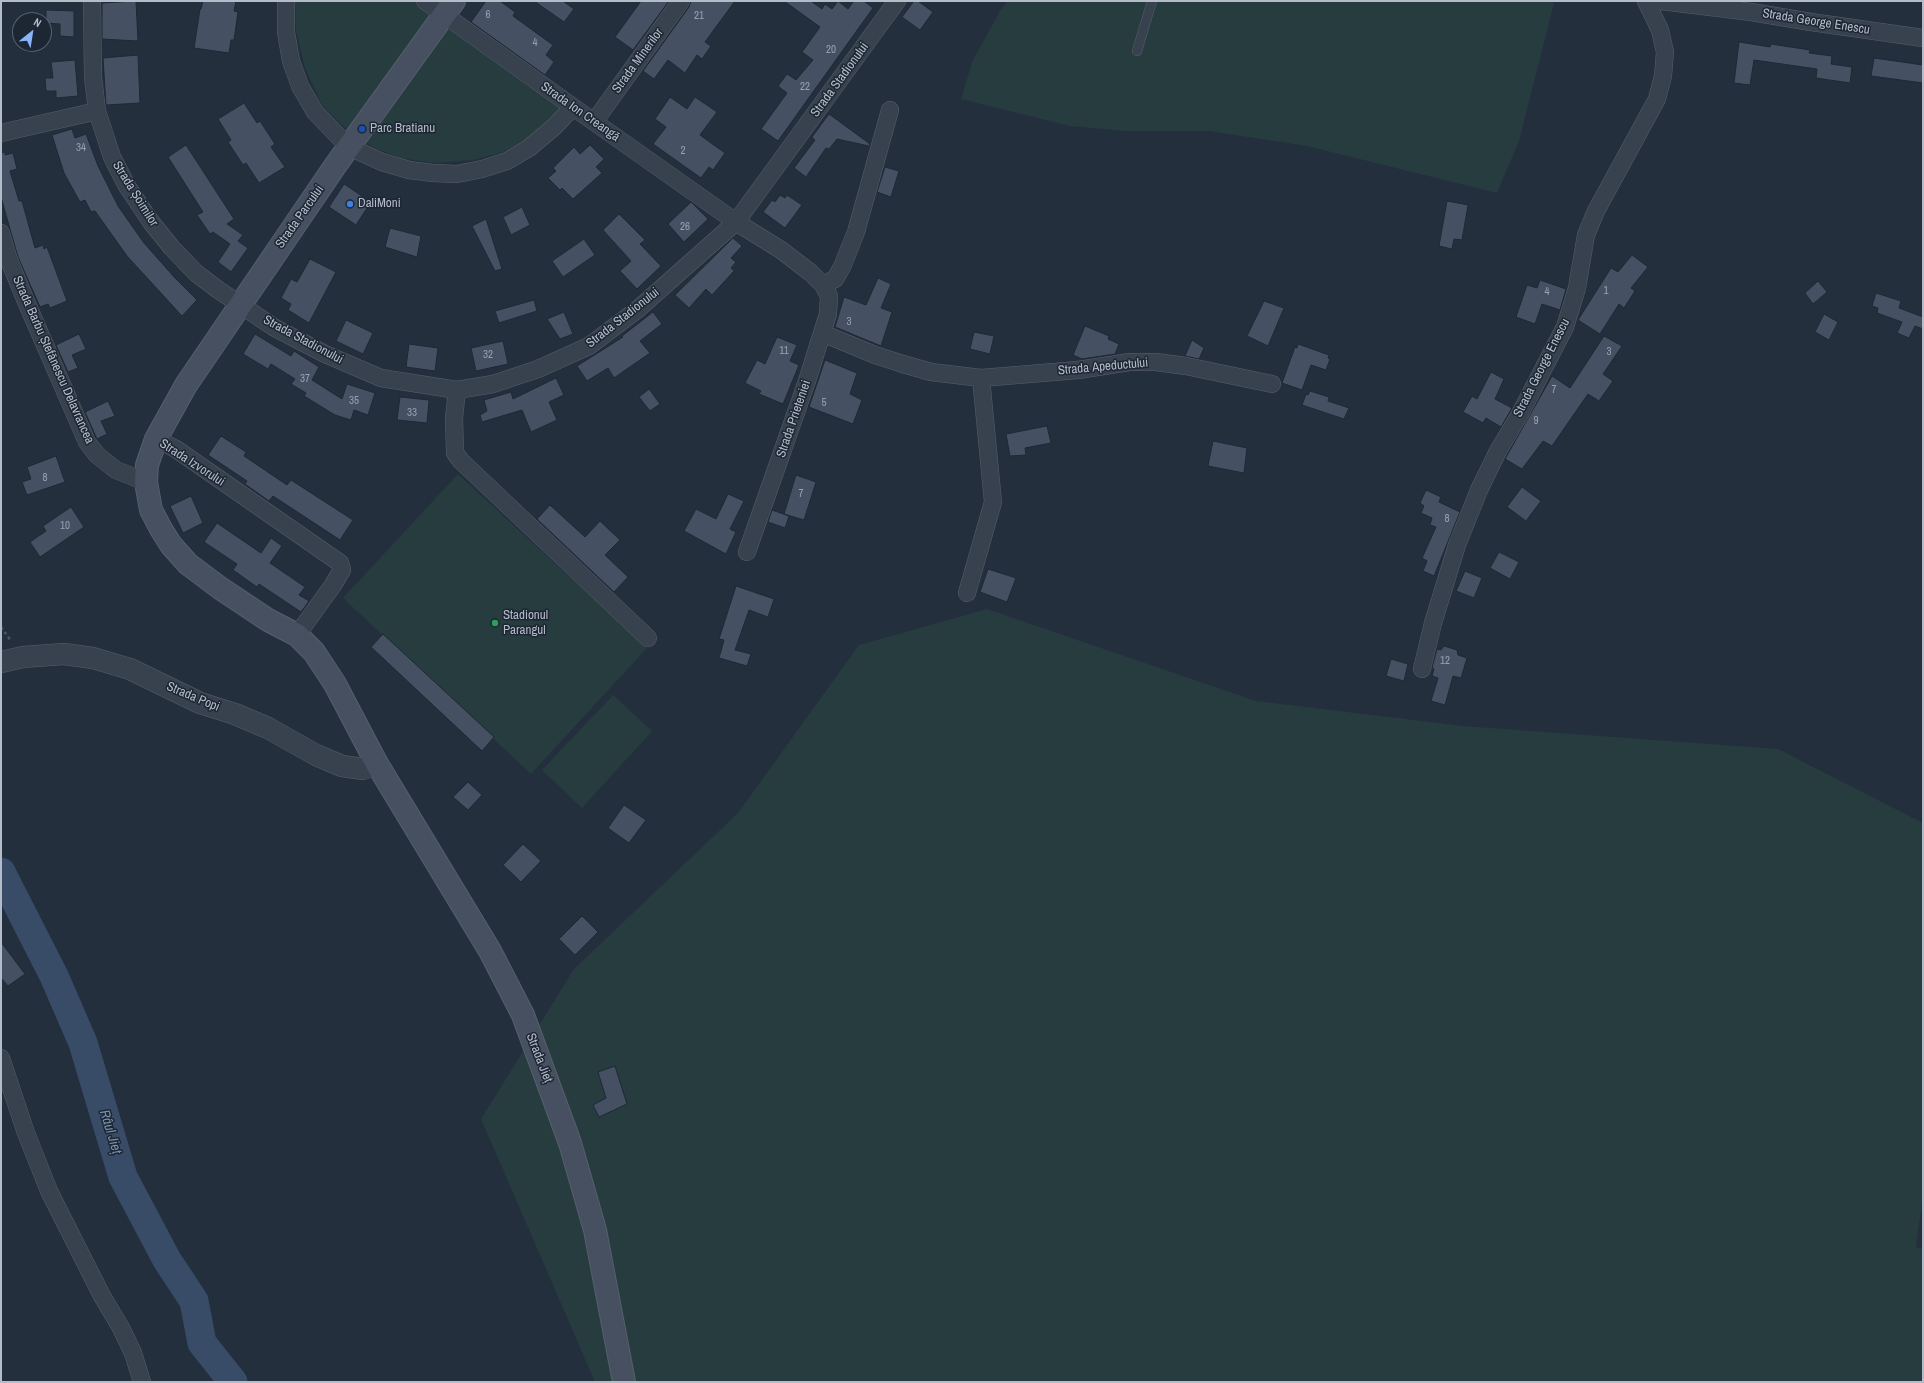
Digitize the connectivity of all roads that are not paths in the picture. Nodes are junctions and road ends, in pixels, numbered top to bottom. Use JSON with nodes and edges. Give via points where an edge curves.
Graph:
{"nodes":[{"id":1,"x":92,"y":1,"type":"edge"},
{"id":2,"x":286,"y":1,"type":"edge"},
{"id":3,"x":425,"y":1,"type":"edge"},
{"id":4,"x":681,"y":1,"type":"edge"},
{"id":5,"x":897,"y":1,"type":"edge"},
{"id":6,"x":1152,"y":1,"type":"edge"},
{"id":7,"x":1646,"y":1,"type":"edge"},
{"id":8,"x":1661,"y":1,"type":"edge"},
{"id":9,"x":449,"y":8,"type":"edge"},
{"id":10,"x":1923,"y":38,"type":"edge"},
{"id":11,"x":1137,"y":51,"type":"dead end"},
{"id":12,"x":573,"y":107,"type":"junction"},
{"id":13,"x":890,"y":110,"type":"dead end"},
{"id":14,"x":97,"y":111,"type":"junction"},
{"id":15,"x":594,"y":122,"type":"junction"},
{"id":16,"x":1,"y":133,"type":"edge"},
{"id":17,"x":350,"y":146,"type":"junction"},
{"id":18,"x":736,"y":222,"type":"junction"},
{"id":19,"x":1,"y":233,"type":"edge"},
{"id":20,"x":823,"y":285,"type":"junction"},
{"id":21,"x":240,"y":304,"type":"junction"},
{"id":22,"x":822,"y":333,"type":"junction"},
{"id":23,"x":981,"y":378,"type":"junction"},
{"id":24,"x":1272,"y":384,"type":"dead end"},
{"id":25,"x":457,"y":390,"type":"junction"},
{"id":26,"x":156,"y":439,"type":"junction"},
{"id":27,"x":146,"y":482,"type":"junction"},
{"id":28,"x":747,"y":552,"type":"dead end"},
{"id":29,"x":967,"y":593,"type":"dead end"},
{"id":30,"x":297,"y":635,"type":"junction"},
{"id":31,"x":648,"y":638,"type":"dead end"},
{"id":32,"x":1,"y":662,"type":"edge"},
{"id":33,"x":1422,"y":669,"type":"dead end"},
{"id":34,"x":378,"y":764,"type":"junction"},
{"id":35,"x":1,"y":1058,"type":"edge"},
{"id":36,"x":142,"y":1382,"type":"edge"},
{"id":37,"x":624,"y":1382,"type":"edge"}],
"edges":[{"from":1,"to":14,"type":"street","name":"Strada Șoimilor","via":[[93,77]]},
{"from":2,"to":17,"type":"street","via":[[286,32],[291,61],[300,86],[315,112]]},
{"from":3,"to":9,"type":"street","name":"Strada Ion Creangă"},
{"from":4,"to":15,"type":"street","name":"Strada Minerilor"},
{"from":5,"to":18,"type":"street","name":"Strada Stadionului"},
{"from":6,"to":11,"type":"lane"},
{"from":7,"to":33,"type":"street","name":"Strada George Enescu","via":[[1660,30],[1665,52],[1663,76],[1657,99],[1596,211],[1586,235],[1577,288],[1565,327],[1479,490],[1457,545]]},
{"from":8,"to":10,"type":"street","name":"Strada George Enescu"},
{"from":9,"to":12,"type":"street","name":"Strada Ion Creangă"},
{"from":9,"to":17,"type":"main road","name":"Strada Parcului"},
{"from":12,"to":15,"type":"street","name":"Strada Ion Creangă"},
{"from":12,"to":17,"type":"street","via":[[529,148],[507,160],[457,174],[408,170],[382,162]]},
{"from":13,"to":20,"type":"street","via":[[856,232],[835,279]]},
{"from":14,"to":16,"type":"street"},
{"from":14,"to":21,"type":"street","name":"Strada Șoimilor","via":[[112,157],[127,186],[151,222],[196,273]]},
{"from":15,"to":18,"type":"street","name":"Strada Ion Creangă"},
{"from":17,"to":21,"type":"main road","name":"Strada Parcului"},
{"from":18,"to":20,"type":"street","name":"Strada Prieteniei","via":[[812,272]]},
{"from":18,"to":25,"type":"street","name":"Strada Stadionului","via":[[638,309],[589,346],[538,369],[493,384]]},
{"from":19,"to":27,"type":"street","name":"Strada Barbu Ștefănescu Delavrancea","via":[[22,292],[87,442],[97,455],[116,470]]},
{"from":20,"to":22,"type":"street","name":"Strada Prieteniei","via":[[829,296],[828,314]]},
{"from":21,"to":25,"type":"street","name":"Strada Stadionului","via":[[275,328],[325,354],[381,378]]},
{"from":21,"to":26,"type":"main road","name":"Strada Parcului","via":[[186,385]]},
{"from":22,"to":23,"type":"street","name":"Strada Apeductului","via":[[874,355],[931,372]]},
{"from":22,"to":28,"type":"street","name":"Strada Prieteniei"},
{"from":23,"to":24,"type":"street","name":"Strada Apeductului","via":[[1078,370],[1130,362],[1156,362]]},
{"from":23,"to":29,"type":"street","via":[[993,502]]},
{"from":25,"to":31,"type":"street","via":[[454,418],[455,453],[461,462]]},
{"from":26,"to":27,"type":"main road","name":"Strada Izvorului","via":[[147,465]]},
{"from":26,"to":30,"type":"street","name":"Strada Izvorului","via":[[176,449],[340,562],[342,570],[337,579]]},
{"from":27,"to":30,"type":"main road","name":"Strada Izvorului","via":[[151,510],[160,529],[188,564],[268,620]]},
{"from":30,"to":34,"type":"main road","name":"Strada Izvorului","via":[[314,652],[335,684]]},
{"from":32,"to":34,"type":"street","name":"Strada Popi","via":[[23,657],[64,654],[93,658],[130,669],[200,703],[268,728],[316,755],[342,766],[363,769]]},
{"from":34,"to":37,"type":"main road","name":"Strada Jieț","via":[[490,951],[523,1016],[570,1143],[595,1230]]},
{"from":35,"to":36,"type":"street","via":[[49,1191],[121,1328],[133,1353]]}]}
